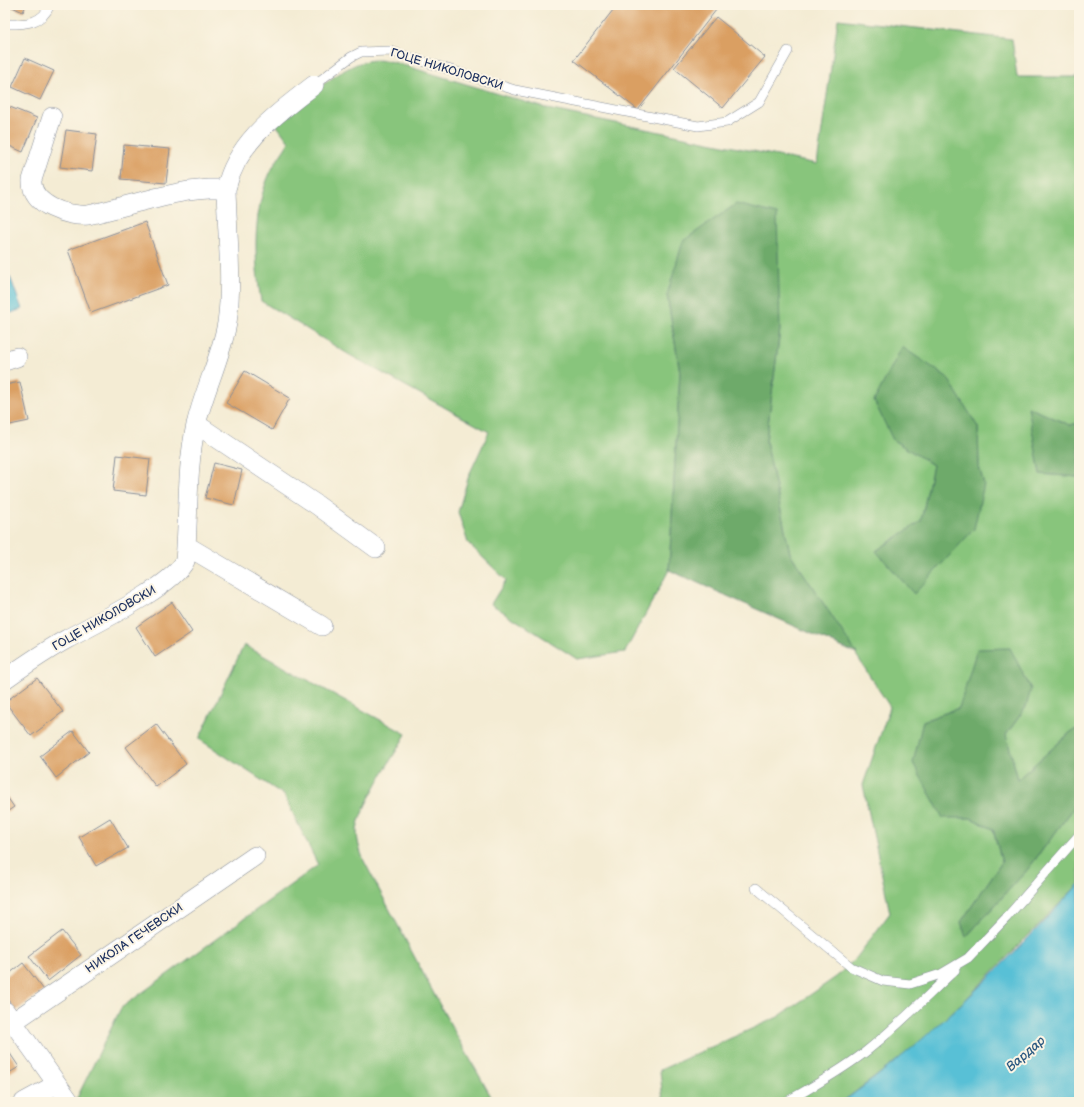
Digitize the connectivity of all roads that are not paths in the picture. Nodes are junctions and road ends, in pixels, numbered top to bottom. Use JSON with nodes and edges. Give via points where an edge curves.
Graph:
{"nodes":[{"id":1,"x":50,"y":5,"type":"edge"},
{"id":2,"x":5,"y":24,"type":"edge"},
{"id":3,"x":788,"y":51,"type":"dead end"},
{"id":4,"x":314,"y":85,"type":"joint"},
{"id":5,"x":52,"y":117,"type":"dead end"},
{"id":6,"x":226,"y":189,"type":"junction"},
{"id":7,"x":196,"y":424,"type":"junction"},
{"id":8,"x":187,"y":546,"type":"junction"},
{"id":9,"x":376,"y":548,"type":"dead end"},
{"id":10,"x":322,"y":626,"type":"dead end"},
{"id":11,"x":5,"y":679,"type":"edge"},
{"id":12,"x":1079,"y":835,"type":"edge"},
{"id":13,"x":255,"y":856,"type":"dead end"},
{"id":14,"x":756,"y":888,"type":"dead end"},
{"id":15,"x":968,"y":958,"type":"junction"},
{"id":16,"x":9,"y":1016,"type":"edge"},
{"id":17,"x":57,"y":1084,"type":"junction"},
{"id":18,"x":24,"y":1102,"type":"edge"},
{"id":19,"x":70,"y":1102,"type":"edge"},
{"id":20,"x":786,"y":1102,"type":"edge"}],
"edges":[{"from":1,"to":2,"type":"lane","via":[[48,11],[29,24]]},
{"from":3,"to":4,"type":"lane","name":"ГОЦЕ НИКОЛОВСКИ","via":[[759,102],[727,122],[698,126],[515,90],[390,51],[361,52],[350,57]]},
{"from":4,"to":6,"type":"street","name":"ГОЦЕ НИКОЛОВСКИ","via":[[271,119],[245,146],[233,166]]},
{"from":5,"to":6,"type":"street","via":[[32,180],[32,189],[37,198],[60,210],[81,216],[186,191]]},
{"from":6,"to":7,"type":"street","name":"ГОЦЕ НИКОЛОВСКИ","via":[[229,273],[226,323],[220,354]]},
{"from":7,"to":8,"type":"street","name":"ГОЦЕ НИКОЛОВСКИ"},
{"from":7,"to":9,"type":"street"},
{"from":8,"to":10,"type":"street"},
{"from":8,"to":11,"type":"street","name":"ГОЦЕ НИКОЛОВСКИ","via":[[185,561],[178,572],[170,578]]},
{"from":12,"to":15,"type":"lane"},
{"from":13,"to":16,"type":"street","name":"НИКОЛА ГЕЧЕВСКИ"},
{"from":14,"to":15,"type":"lane","via":[[851,967],[883,981],[910,984],[941,974]]},
{"from":15,"to":20,"type":"lane","via":[[887,1034],[863,1053]]},
{"from":16,"to":17,"type":"street","name":"НИКОЛА ГЕЧЕВСКИ"},
{"from":17,"to":18,"type":"street"},
{"from":17,"to":19,"type":"street","name":"НИКОЛА ГЕЧЕВСКИ"}]}
